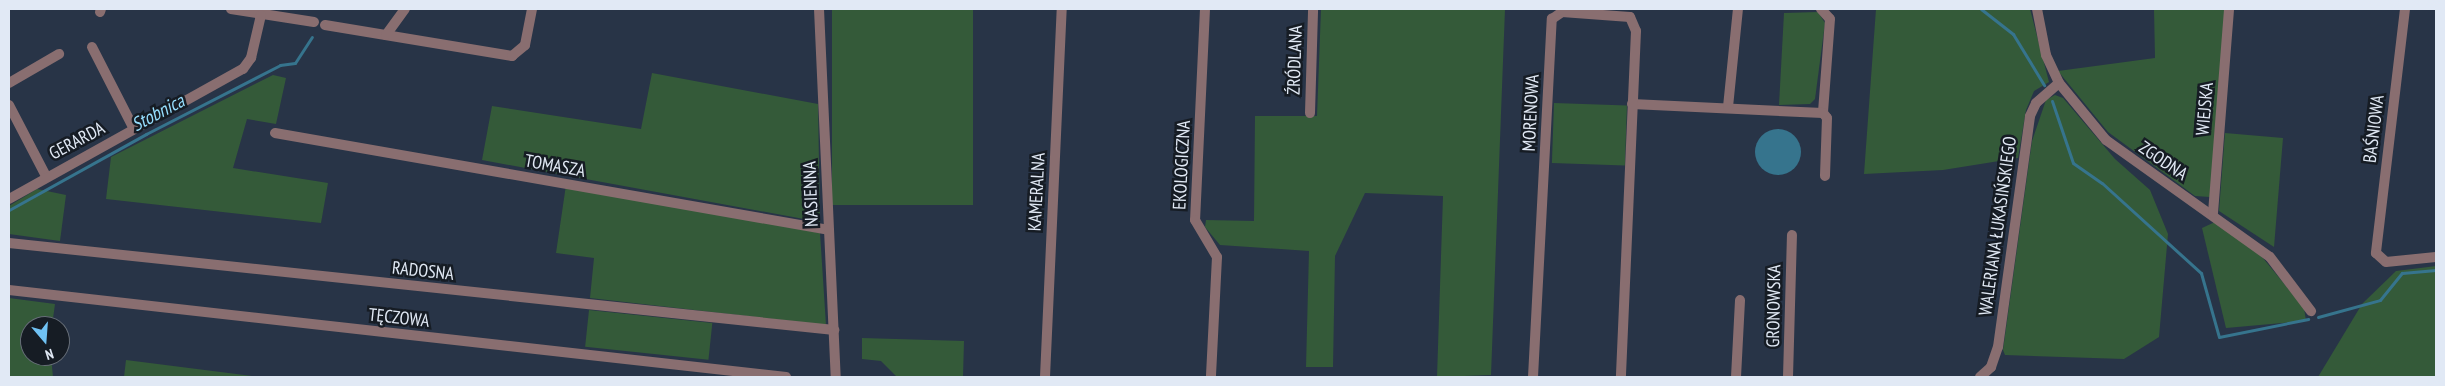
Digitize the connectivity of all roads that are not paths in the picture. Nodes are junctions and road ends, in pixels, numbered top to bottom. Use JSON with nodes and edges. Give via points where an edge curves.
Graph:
{"nodes":[{"id":1,"x":231,"y":9,"type":"edge"},
{"id":2,"x":405,"y":9,"type":"edge"},
{"id":3,"x":532,"y":9,"type":"edge"},
{"id":4,"x":819,"y":9,"type":"edge"},
{"id":5,"x":1062,"y":9,"type":"edge"},
{"id":6,"x":1205,"y":9,"type":"edge"},
{"id":7,"x":1313,"y":9,"type":"edge"},
{"id":8,"x":1738,"y":9,"type":"edge"},
{"id":9,"x":1821,"y":9,"type":"edge"},
{"id":10,"x":2036,"y":9,"type":"edge"},
{"id":11,"x":2229,"y":9,"type":"edge"},
{"id":12,"x":2404,"y":9,"type":"edge"},
{"id":13,"x":261,"y":15,"type":"junction"},
{"id":14,"x":314,"y":22,"type":"dead end"},
{"id":15,"x":326,"y":24,"type":"dead end"},
{"id":16,"x":386,"y":36,"type":"junction"},
{"id":17,"x":92,"y":47,"type":"dead end"},
{"id":18,"x":59,"y":54,"type":"dead end"},
{"id":19,"x":9,"y":83,"type":"edge"},
{"id":20,"x":2059,"y":83,"type":"junction"},
{"id":21,"x":1632,"y":104,"type":"junction"},
{"id":22,"x":9,"y":105,"type":"edge"},
{"id":23,"x":1728,"y":107,"type":"junction"},
{"id":24,"x":1310,"y":113,"type":"dead end"},
{"id":25,"x":1823,"y":113,"type":"junction"},
{"id":26,"x":134,"y":129,"type":"junction"},
{"id":27,"x":274,"y":133,"type":"dead end"},
{"id":28,"x":46,"y":176,"type":"junction"},
{"id":29,"x":1825,"y":176,"type":"dead end"},
{"id":30,"x":9,"y":199,"type":"edge"},
{"id":31,"x":2213,"y":213,"type":"junction"},
{"id":32,"x":829,"y":230,"type":"junction"},
{"id":33,"x":1792,"y":235,"type":"dead end"},
{"id":34,"x":9,"y":243,"type":"edge"},
{"id":35,"x":2436,"y":257,"type":"edge"},
{"id":36,"x":9,"y":290,"type":"edge"},
{"id":37,"x":1740,"y":300,"type":"dead end"},
{"id":38,"x":2311,"y":311,"type":"dead end"},
{"id":39,"x":834,"y":330,"type":"junction"},
{"id":40,"x":786,"y":377,"type":"edge"},
{"id":41,"x":836,"y":377,"type":"edge"},
{"id":42,"x":1045,"y":377,"type":"edge"},
{"id":43,"x":1211,"y":377,"type":"edge"},
{"id":44,"x":1533,"y":377,"type":"edge"},
{"id":45,"x":1621,"y":377,"type":"edge"},
{"id":46,"x":1736,"y":377,"type":"edge"},
{"id":47,"x":1788,"y":377,"type":"edge"},
{"id":48,"x":1980,"y":377,"type":"edge"}],
"edges":[{"from":1,"to":13,"type":"street"},
{"from":2,"to":16,"type":"street"},
{"from":3,"to":16,"type":"street","via":[[525,45],[512,56]]},
{"from":4,"to":32,"type":"street","name":"NASIENNA"},
{"from":5,"to":42,"type":"street","name":"KAMERALNA"},
{"from":6,"to":43,"type":"street","name":"EKOLOGICZNA","via":[[1195,220],[1217,257]]},
{"from":7,"to":24,"type":"street","name":"ŹRÓDLANA"},
{"from":8,"to":23,"type":"street"},
{"from":9,"to":25,"type":"street","via":[[1830,19]]},
{"from":10,"to":20,"type":"street","name":"ZGODNA","via":[[2046,55]]},
{"from":11,"to":31,"type":"street","name":"WIEJSKA"},
{"from":12,"to":35,"type":"street","name":"BAŚNIOWA","via":[[2376,252],[2386,262]]},
{"from":13,"to":14,"type":"street"},
{"from":13,"to":26,"type":"street","name":"GERARDA","via":[[251,58],[243,69]]},
{"from":15,"to":16,"type":"street"},
{"from":17,"to":26,"type":"street"},
{"from":18,"to":19,"type":"street"},
{"from":20,"to":31,"type":"street","name":"ZGODNA","via":[[2106,140],[2140,167]]},
{"from":20,"to":48,"type":"street","name":"WALERIANA ŁUKASIŃSKIEGO","via":[[2036,103],[2030,116],[1998,347],[1991,367]]},
{"from":21,"to":23,"type":"street"},
{"from":21,"to":44,"type":"street","name":"MORENOWA","via":[[1635,23],[1630,17],[1556,14],[1552,18]]},
{"from":21,"to":45,"type":"street","name":"MORENOWA"},
{"from":22,"to":28,"type":"street"},
{"from":23,"to":25,"type":"street"},
{"from":25,"to":29,"type":"street","via":[[1827,118]]},
{"from":26,"to":28,"type":"street","name":"GERARDA"},
{"from":27,"to":32,"type":"street","name":"TOMASZA"},
{"from":28,"to":30,"type":"street","name":"GERARDA"},
{"from":31,"to":38,"type":"street","name":"ZGODNA","via":[[2270,257]]},
{"from":32,"to":39,"type":"street","name":"NASIENNA"},
{"from":33,"to":47,"type":"street","name":"GRONOWSKA"},
{"from":34,"to":39,"type":"street","name":"RADOSNA"},
{"from":36,"to":40,"type":"street","name":"TĘCZOWA"},
{"from":37,"to":46,"type":"street"},
{"from":39,"to":41,"type":"street","name":"NASIENNA"}]}
